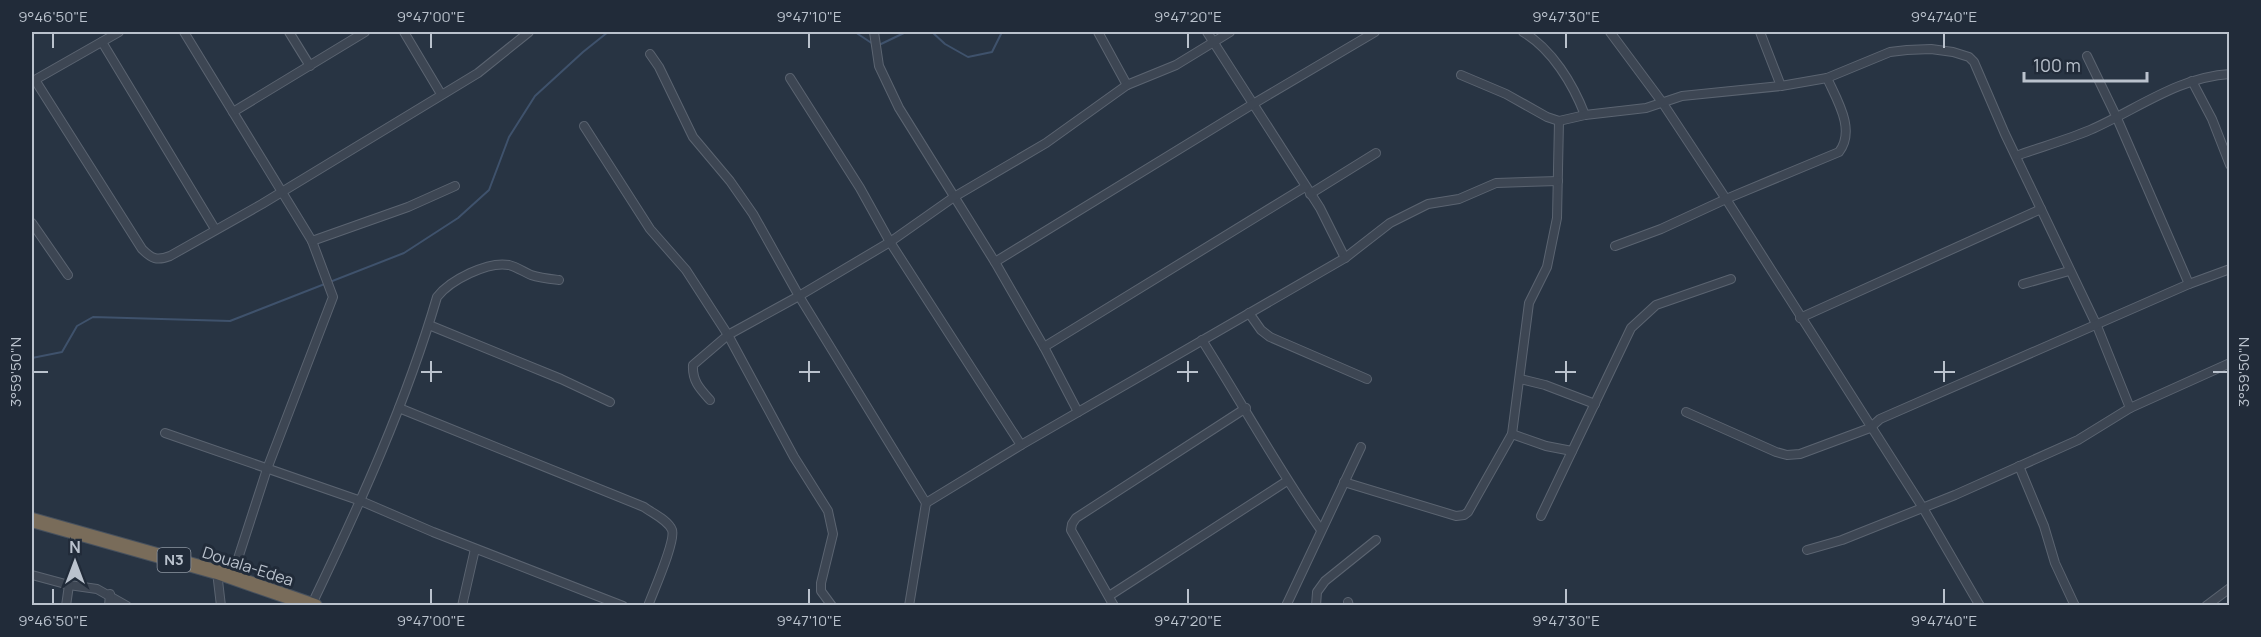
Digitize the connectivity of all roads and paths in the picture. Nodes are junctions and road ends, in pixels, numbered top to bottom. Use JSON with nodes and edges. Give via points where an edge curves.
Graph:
{"nodes":[{"id":1,"x":119,"y":32,"type":"edge"},
{"id":2,"x":184,"y":32,"type":"edge"},
{"id":3,"x":289,"y":32,"type":"edge"},
{"id":4,"x":364,"y":32,"type":"edge"},
{"id":5,"x":404,"y":32,"type":"edge"},
{"id":6,"x":529,"y":32,"type":"edge"},
{"id":7,"x":874,"y":32,"type":"edge"},
{"id":8,"x":1098,"y":32,"type":"edge"},
{"id":9,"x":1208,"y":32,"type":"edge"},
{"id":10,"x":1230,"y":32,"type":"edge"},
{"id":11,"x":1375,"y":32,"type":"edge"},
{"id":12,"x":1522,"y":32,"type":"edge"},
{"id":13,"x":1610,"y":32,"type":"edge"},
{"id":14,"x":1760,"y":32,"type":"edge"},
{"id":15,"x":108,"y":34,"type":"edge"},
{"id":16,"x":102,"y":42,"type":"junction"},
{"id":17,"x":1213,"y":42,"type":"junction"},
{"id":18,"x":650,"y":54,"type":"dead end"},
{"id":19,"x":2087,"y":56,"type":"dead end"},
{"id":20,"x":310,"y":66,"type":"junction"},
{"id":21,"x":2229,"y":74,"type":"edge"},
{"id":22,"x":1461,"y":75,"type":"dead end"},
{"id":23,"x":790,"y":78,"type":"dead end"},
{"id":24,"x":1827,"y":78,"type":"junction"},
{"id":25,"x":33,"y":81,"type":"edge"},
{"id":26,"x":2192,"y":81,"type":"junction"},
{"id":27,"x":1127,"y":85,"type":"junction"},
{"id":28,"x":1781,"y":86,"type":"junction"},
{"id":29,"x":441,"y":94,"type":"junction"},
{"id":30,"x":1662,"y":102,"type":"junction"},
{"id":31,"x":1253,"y":104,"type":"junction"},
{"id":32,"x":233,"y":112,"type":"junction"},
{"id":33,"x":1584,"y":115,"type":"junction"},
{"id":34,"x":2116,"y":116,"type":"junction"},
{"id":35,"x":1559,"y":121,"type":"junction"},
{"id":36,"x":584,"y":126,"type":"dead end"},
{"id":37,"x":1376,"y":153,"type":"dead end"},
{"id":38,"x":2016,"y":156,"type":"junction"},
{"id":39,"x":2229,"y":165,"type":"edge"},
{"id":40,"x":1558,"y":181,"type":"junction"},
{"id":41,"x":455,"y":186,"type":"dead end"},
{"id":42,"x":1307,"y":190,"type":"junction"},
{"id":43,"x":282,"y":191,"type":"junction"},
{"id":44,"x":954,"y":197,"type":"junction"},
{"id":45,"x":1726,"y":200,"type":"junction"},
{"id":46,"x":2041,"y":209,"type":"junction"},
{"id":47,"x":32,"y":223,"type":"edge"},
{"id":48,"x":215,"y":229,"type":"junction"},
{"id":49,"x":312,"y":241,"type":"junction"},
{"id":50,"x":890,"y":242,"type":"junction"},
{"id":51,"x":1615,"y":246,"type":"dead end"},
{"id":52,"x":1345,"y":258,"type":"junction"},
{"id":53,"x":995,"y":262,"type":"junction"},
{"id":54,"x":2229,"y":269,"type":"edge"},
{"id":55,"x":2069,"y":271,"type":"junction"},
{"id":56,"x":68,"y":275,"type":"dead end"},
{"id":57,"x":1731,"y":279,"type":"dead end"},
{"id":58,"x":559,"y":280,"type":"dead end"},
{"id":59,"x":2023,"y":284,"type":"dead end"},
{"id":60,"x":2189,"y":284,"type":"junction"},
{"id":61,"x":799,"y":296,"type":"junction"},
{"id":62,"x":1249,"y":313,"type":"junction"},
{"id":63,"x":1800,"y":318,"type":"junction"},
{"id":64,"x":429,"y":325,"type":"junction"},
{"id":65,"x":2097,"y":326,"type":"junction"},
{"id":66,"x":728,"y":336,"type":"junction"},
{"id":67,"x":1202,"y":340,"type":"junction"},
{"id":68,"x":1044,"y":347,"type":"junction"},
{"id":69,"x":2229,"y":363,"type":"edge"},
{"id":70,"x":1367,"y":379,"type":"dead end"},
{"id":71,"x":1520,"y":379,"type":"junction"},
{"id":72,"x":710,"y":400,"type":"dead end"},
{"id":73,"x":610,"y":402,"type":"dead end"},
{"id":74,"x":1595,"y":404,"type":"junction"},
{"id":75,"x":399,"y":408,"type":"junction"},
{"id":76,"x":1246,"y":408,"type":"junction"},
{"id":77,"x":2130,"y":408,"type":"junction"},
{"id":78,"x":1078,"y":412,"type":"junction"},
{"id":79,"x":1686,"y":412,"type":"dead end"},
{"id":80,"x":1870,"y":428,"type":"junction"},
{"id":81,"x":165,"y":433,"type":"dead end"},
{"id":82,"x":1512,"y":434,"type":"junction"},
{"id":83,"x":1021,"y":445,"type":"junction"},
{"id":84,"x":1361,"y":447,"type":"dead end"},
{"id":85,"x":1572,"y":451,"type":"junction"},
{"id":86,"x":2019,"y":466,"type":"junction"},
{"id":87,"x":267,"y":469,"type":"junction"},
{"id":88,"x":1287,"y":481,"type":"junction"},
{"id":89,"x":1344,"y":482,"type":"junction"},
{"id":90,"x":361,"y":501,"type":"junction"},
{"id":91,"x":926,"y":504,"type":"junction"},
{"id":92,"x":1923,"y":508,"type":"junction"},
{"id":93,"x":1541,"y":516,"type":"dead end"},
{"id":94,"x":32,"y":520,"type":"edge"},
{"id":95,"x":1321,"y":530,"type":"junction"},
{"id":96,"x":1376,"y":540,"type":"dead end"},
{"id":97,"x":475,"y":549,"type":"junction"},
{"id":98,"x":1807,"y":550,"type":"dead end"},
{"id":99,"x":216,"y":572,"type":"junction"},
{"id":100,"x":232,"y":577,"type":"junction"},
{"id":101,"x":32,"y":578,"type":"edge"},
{"id":102,"x":69,"y":585,"type":"junction"},
{"id":103,"x":2229,"y":588,"type":"edge"},
{"id":104,"x":110,"y":594,"type":"junction"},
{"id":105,"x":1109,"y":596,"type":"junction"},
{"id":106,"x":313,"y":605,"type":"edge"},
{"id":107,"x":1976,"y":605,"type":"edge"},
{"id":108,"x":66,"y":606,"type":"edge"},
{"id":109,"x":109,"y":606,"type":"edge"},
{"id":110,"x":128,"y":606,"type":"edge"},
{"id":111,"x":220,"y":606,"type":"edge"},
{"id":112,"x":462,"y":606,"type":"edge"},
{"id":113,"x":623,"y":606,"type":"edge"},
{"id":114,"x":648,"y":606,"type":"edge"},
{"id":115,"x":832,"y":606,"type":"edge"},
{"id":116,"x":909,"y":606,"type":"edge"},
{"id":117,"x":1114,"y":606,"type":"edge"},
{"id":118,"x":1286,"y":606,"type":"edge"},
{"id":119,"x":1316,"y":606,"type":"edge"},
{"id":120,"x":2075,"y":606,"type":"edge"},
{"id":121,"x":2206,"y":606,"type":"edge"}],
"edges":[{"from":1,"to":15,"type":"street"},
{"from":2,"to":32,"type":"street"},
{"from":3,"to":20,"type":"street"},
{"from":4,"to":20,"type":"street"},
{"from":5,"to":29,"type":"street"},
{"from":6,"to":29,"type":"street","via":[[478,73]]},
{"from":7,"to":44,"type":"street","via":[[879,66],[899,108]]},
{"from":8,"to":27,"type":"street"},
{"from":9,"to":17,"type":"street"},
{"from":10,"to":17,"type":"street"},
{"from":11,"to":31,"type":"street"},
{"from":12,"to":33,"type":"street","via":[[1568,78]]},
{"from":13,"to":30,"type":"street"},
{"from":14,"to":28,"type":"street"},
{"from":15,"to":16,"type":"street"},
{"from":16,"to":25,"type":"street"},
{"from":16,"to":48,"type":"street"},
{"from":17,"to":27,"type":"street","via":[[1176,65]]},
{"from":17,"to":31,"type":"street"},
{"from":18,"to":61,"type":"street","via":[[693,137],[753,214]]},
{"from":19,"to":34,"type":"street"},
{"from":20,"to":32,"type":"street"},
{"from":21,"to":26,"type":"street"},
{"from":22,"to":35,"type":"street"},
{"from":23,"to":50,"type":"street"},
{"from":24,"to":28,"type":"street"},
{"from":24,"to":38,"type":"street","via":[[1890,52],[1931,49],[1964,54],[1974,62]]},
{"from":24,"to":45,"type":"street","via":[[1847,133],[1839,152]]},
{"from":25,"to":48,"type":"street","via":[[150,256],[160,260],[170,256]]},
{"from":26,"to":34,"type":"street"},
{"from":26,"to":39,"type":"street"},
{"from":27,"to":44,"type":"street","via":[[1046,143]]},
{"from":28,"to":30,"type":"street","via":[[1702,93]]},
{"from":29,"to":43,"type":"street"},
{"from":30,"to":33,"type":"street","via":[[1646,108]]},
{"from":30,"to":45,"type":"street"},
{"from":31,"to":42,"type":"street"},
{"from":31,"to":53,"type":"street"},
{"from":32,"to":43,"type":"street"},
{"from":33,"to":35,"type":"street"},
{"from":34,"to":38,"type":"street"},
{"from":34,"to":60,"type":"street"},
{"from":35,"to":40,"type":"street"},
{"from":36,"to":66,"type":"street","via":[[650,229],[686,270]]},
{"from":37,"to":42,"type":"street"},
{"from":38,"to":46,"type":"street"},
{"from":40,"to":52,"type":"street","via":[[1496,183],[1459,199],[1428,204],[1390,223]]},
{"from":40,"to":71,"type":"street","via":[[1557,218],[1547,267],[1529,303]]},
{"from":41,"to":49,"type":"street"},
{"from":42,"to":52,"type":"street"},
{"from":42,"to":68,"type":"street"},
{"from":43,"to":48,"type":"street"},
{"from":43,"to":49,"type":"street"},
{"from":44,"to":50,"type":"street"},
{"from":44,"to":53,"type":"street"},
{"from":45,"to":51,"type":"street"},
{"from":45,"to":63,"type":"street"},
{"from":46,"to":55,"type":"street"},
{"from":46,"to":63,"type":"street"},
{"from":47,"to":56,"type":"street"},
{"from":49,"to":87,"type":"street","via":[[333,297]]},
{"from":50,"to":61,"type":"street"},
{"from":50,"to":83,"type":"street"},
{"from":52,"to":62,"type":"street"},
{"from":53,"to":68,"type":"street"},
{"from":54,"to":60,"type":"street"},
{"from":55,"to":59,"type":"street"},
{"from":55,"to":65,"type":"street"},
{"from":57,"to":74,"type":"street","via":[[1656,304],[1631,328]]},
{"from":58,"to":64,"type":"street","via":[[533,276],[510,265],[483,268],[442,290]]},
{"from":60,"to":65,"type":"street"},
{"from":61,"to":66,"type":"street"},
{"from":61,"to":91,"type":"street"},
{"from":62,"to":67,"type":"street"},
{"from":62,"to":70,"type":"street","via":[[1270,337]]},
{"from":63,"to":80,"type":"street"},
{"from":64,"to":73,"type":"street"},
{"from":64,"to":75,"type":"street"},
{"from":65,"to":77,"type":"street"},
{"from":65,"to":80,"type":"street","via":[[1880,419]]},
{"from":66,"to":72,"type":"street","via":[[693,365],[697,385]]},
{"from":66,"to":115,"type":"street","via":[[828,511],[833,534],[821,591]]},
{"from":67,"to":76,"type":"street"},
{"from":67,"to":78,"type":"street"},
{"from":68,"to":78,"type":"street"},
{"from":69,"to":77,"type":"street"},
{"from":71,"to":74,"type":"street"},
{"from":71,"to":82,"type":"street"},
{"from":74,"to":85,"type":"street"},
{"from":75,"to":90,"type":"street"},
{"from":75,"to":114,"type":"street","via":[[644,507],[664,520],[671,527],[673,539]]},
{"from":76,"to":88,"type":"street"},
{"from":76,"to":105,"type":"street","via":[[1076,518],[1071,530]]},
{"from":77,"to":86,"type":"street","via":[[2078,440]]},
{"from":78,"to":83,"type":"street"},
{"from":79,"to":80,"type":"street","via":[[1787,455],[1800,454]]},
{"from":80,"to":92,"type":"street"},
{"from":81,"to":87,"type":"street"},
{"from":82,"to":85,"type":"street"},
{"from":82,"to":89,"type":"street","via":[[1468,512],[1460,516]]},
{"from":83,"to":91,"type":"street"},
{"from":84,"to":89,"type":"street"},
{"from":85,"to":93,"type":"street"},
{"from":86,"to":92,"type":"street"},
{"from":86,"to":120,"type":"street"},
{"from":87,"to":90,"type":"street"},
{"from":87,"to":100,"type":"street"},
{"from":88,"to":95,"type":"street"},
{"from":88,"to":105,"type":"street"},
{"from":89,"to":95,"type":"street"},
{"from":90,"to":97,"type":"street"},
{"from":90,"to":106,"type":"street"},
{"from":91,"to":116,"type":"street"},
{"from":92,"to":98,"type":"street"},
{"from":92,"to":107,"type":"street"},
{"from":94,"to":99,"type":"highway","name":"Douala-Edea","number":"N3"},
{"from":95,"to":118,"type":"street"},
{"from":96,"to":119,"type":"street","via":[[1325,581],[1317,592]]},
{"from":97,"to":112,"type":"street"},
{"from":97,"to":113,"type":"street"},
{"from":99,"to":100,"type":"highway","name":"Douala-Edea","number":"N3"},
{"from":99,"to":111,"type":"street"},
{"from":100,"to":106,"type":"highway","name":"Douala-Edea","number":"N3"},
{"from":101,"to":102,"type":"street"},
{"from":102,"to":104,"type":"street"},
{"from":102,"to":108,"type":"street"},
{"from":103,"to":121,"type":"street"},
{"from":104,"to":109,"type":"street"},
{"from":104,"to":110,"type":"street"},
{"from":105,"to":117,"type":"street"}]}
